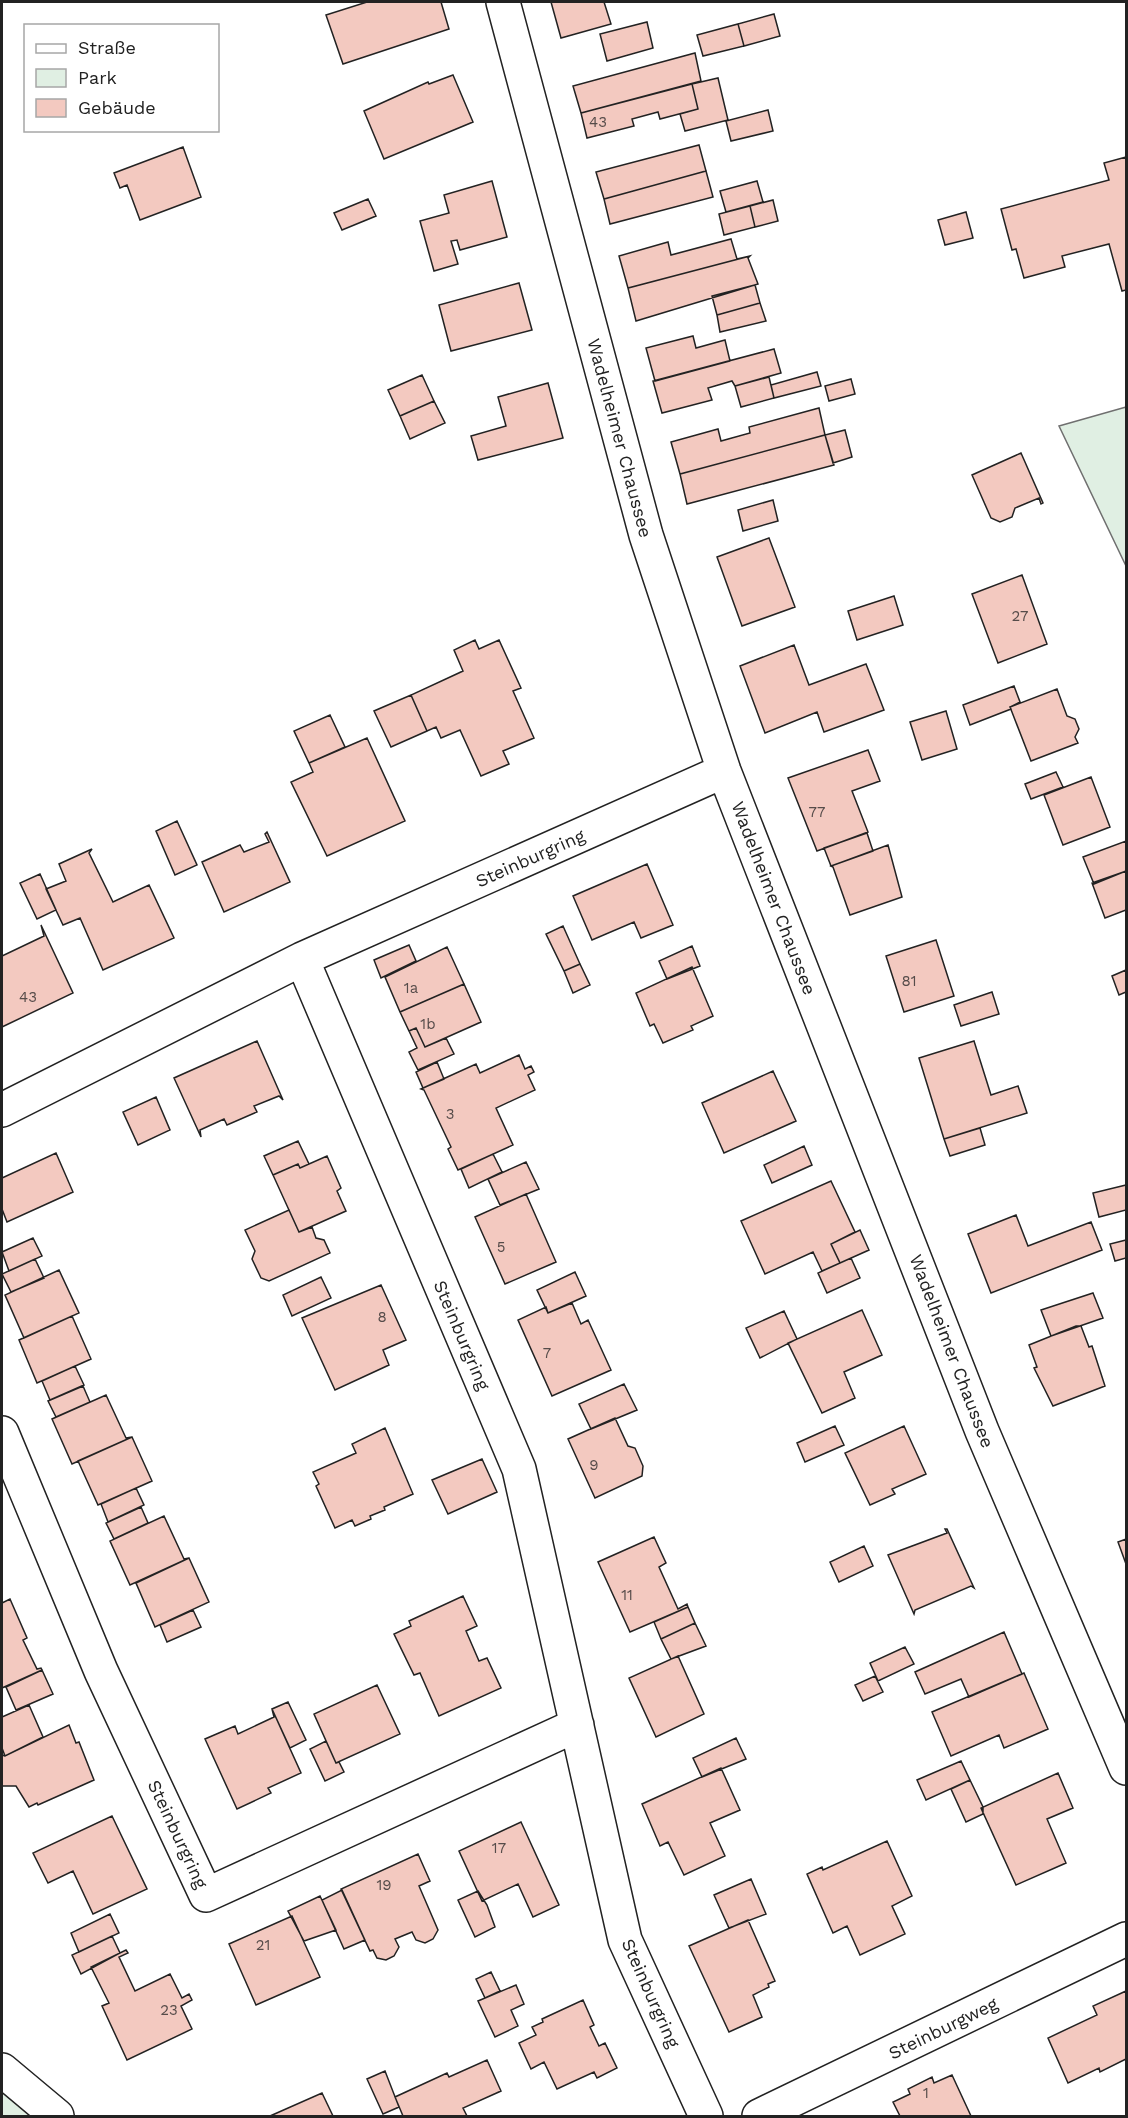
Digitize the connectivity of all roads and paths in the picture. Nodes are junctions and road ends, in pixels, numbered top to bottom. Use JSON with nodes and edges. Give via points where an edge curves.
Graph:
{"nodes":[{"id":1,"x":503,"y":2,"type":"edge"},
{"id":2,"x":724,"y":771,"type":"junction"},
{"id":3,"x":302,"y":959,"type":"junction"},
{"id":4,"x":2,"y":1110,"type":"edge"},
{"id":5,"x":2,"y":1433,"type":"edge"},
{"id":6,"x":577,"y":1725,"type":"junction"},
{"id":7,"x":1126,"y":1768,"type":"edge"},
{"id":8,"x":1126,"y":1939,"type":"edge"},
{"id":9,"x":2,"y":2070,"type":"edge"},
{"id":10,"x":57,"y":2116,"type":"edge"},
{"id":11,"x":706,"y":2116,"type":"edge"},
{"id":12,"x":759,"y":2116,"type":"edge"}],
"edges":[{"from":1,"to":2,"type":"street","name":"Wadelheimer Chaussee","via":[[646,535]]},
{"from":2,"to":3,"type":"street","name":"Steinburgring"},
{"from":2,"to":7,"type":"street","name":"Wadelheimer Chaussee","via":[[982,1431]]},
{"from":3,"to":4,"type":"street","name":"Steinburgring"},
{"from":3,"to":6,"type":"street","name":"Steinburgring","via":[[519,1469]]},
{"from":5,"to":6,"type":"street","name":"Steinburgring","via":[[101,1671],[207,1894]]},
{"from":6,"to":11,"type":"street","name":"Steinburgring","via":[[625,1940]]},
{"from":8,"to":12,"type":"street","name":"Steinburgweg"},
{"from":9,"to":10,"type":"street"}]}
